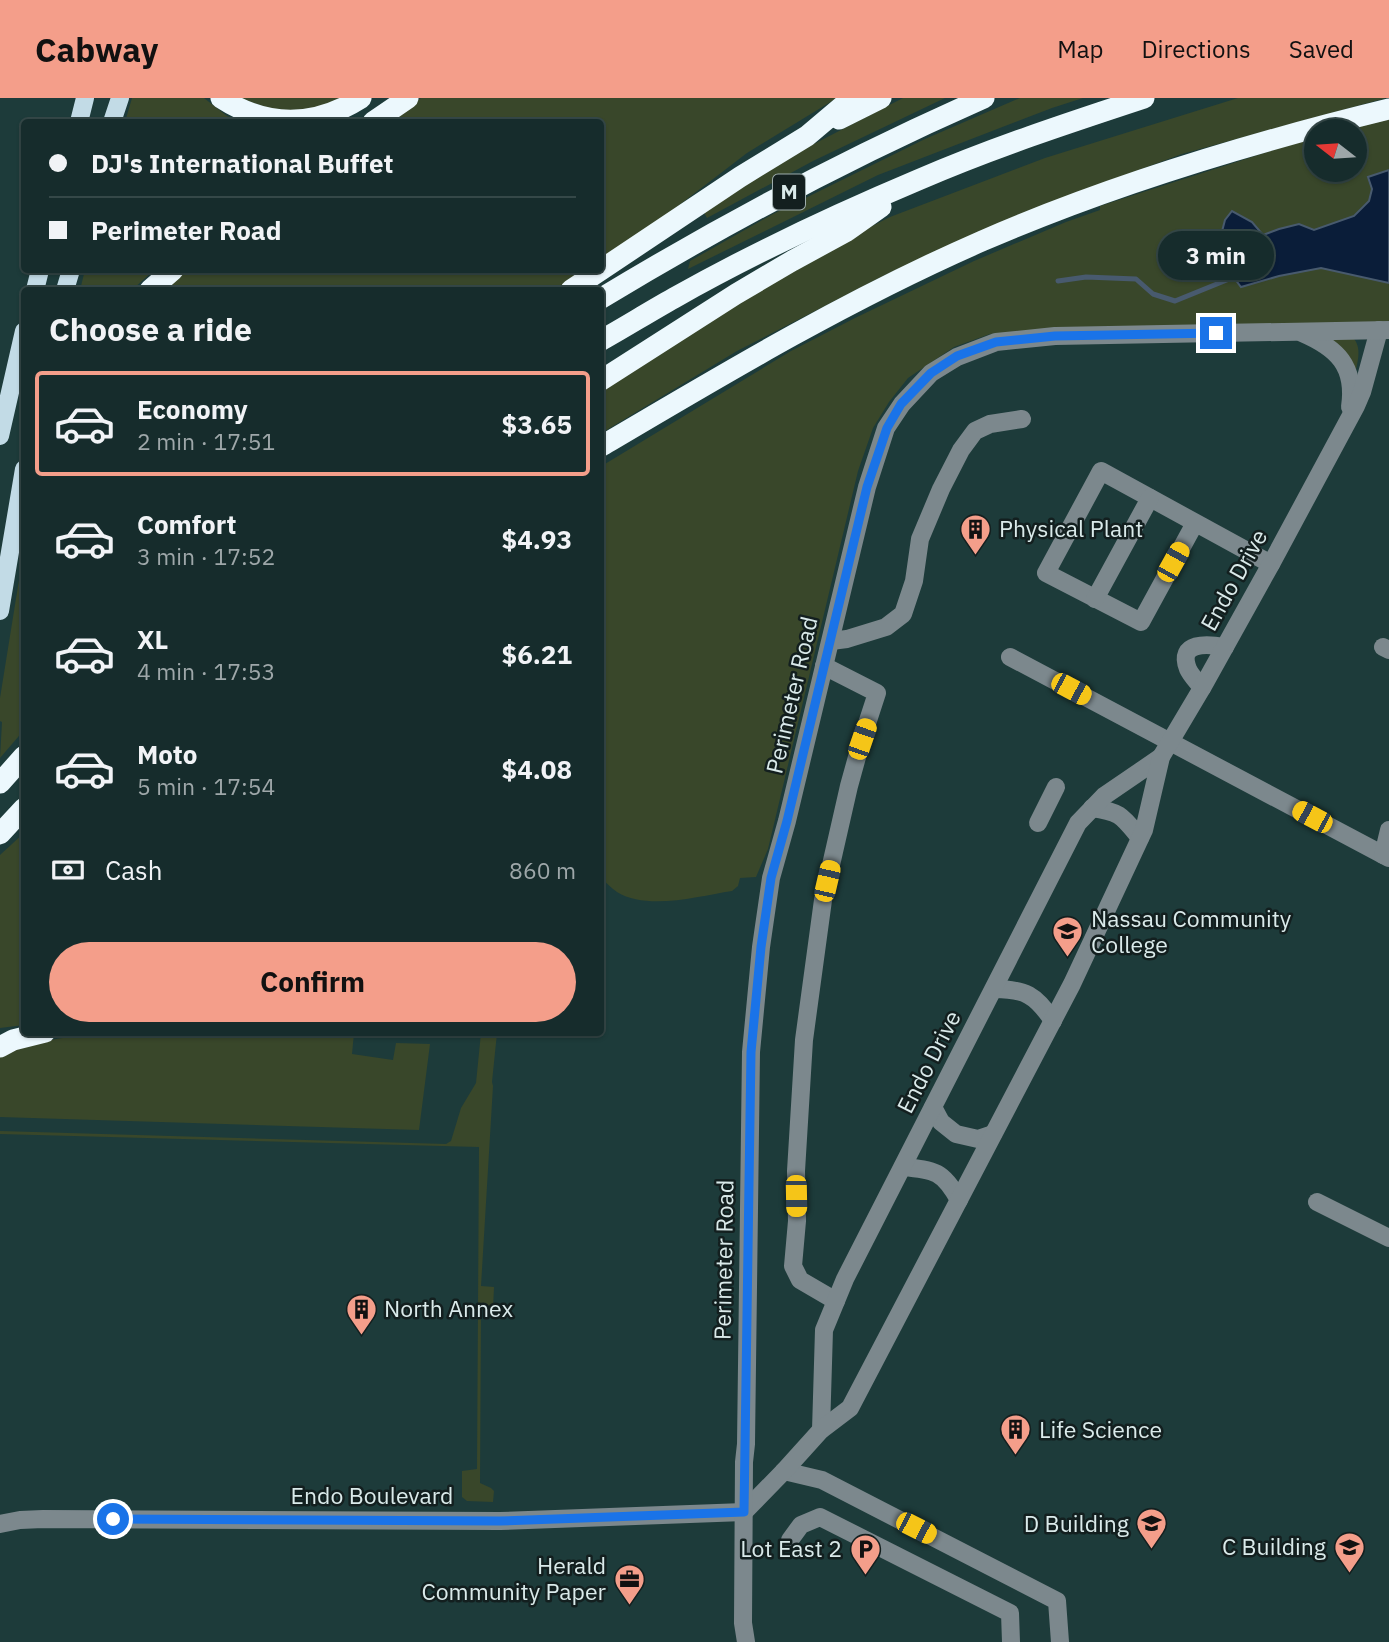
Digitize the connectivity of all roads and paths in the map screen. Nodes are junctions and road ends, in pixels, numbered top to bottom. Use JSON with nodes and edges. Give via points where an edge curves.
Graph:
{"nodes":[{"id":1,"x":120,"y":98,"type":"edge"},
{"id":2,"x":221,"y":98,"type":"edge"},
{"id":3,"x":361,"y":98,"type":"edge"},
{"id":4,"x":408,"y":98,"type":"edge"},
{"id":5,"x":852,"y":98,"type":"edge"},
{"id":6,"x":881,"y":98,"type":"edge"},
{"id":7,"x":984,"y":98,"type":"edge"},
{"id":8,"x":1144,"y":98,"type":"edge"},
{"id":9,"x":84,"y":101,"type":"edge"},
{"id":10,"x":1389,"y":109,"type":"edge"},
{"id":11,"x":80,"y":119,"type":"edge"},
{"id":12,"x":93,"y":119,"type":"edge"},
{"id":13,"x":113,"y":119,"type":"edge"},
{"id":14,"x":274,"y":119,"type":"edge"},
{"id":15,"x":309,"y":119,"type":"edge"},
{"id":16,"x":377,"y":119,"type":"edge"},
{"id":17,"x":807,"y":136,"type":"junction"},
{"id":18,"x":919,"y":179,"type":"junction"},
{"id":19,"x":604,"y":268,"type":"edge"},
{"id":20,"x":170,"y":273,"type":"edge"},
{"id":21,"x":596,"y":273,"type":"edge"},
{"id":22,"x":153,"y":287,"type":"edge"},
{"id":23,"x":575,"y":287,"type":"edge"},
{"id":24,"x":604,"y":297,"type":"edge"},
{"id":25,"x":1384,"y":330,"type":"edge"},
{"id":26,"x":1297,"y":331,"type":"junction"},
{"id":27,"x":604,"y":339,"type":"edge"},
{"id":28,"x":21,"y":348,"type":"edge"},
{"id":29,"x":604,"y":378,"type":"edge"},
{"id":30,"x":1022,"y":419,"type":"dead end"},
{"id":31,"x":1346,"y":424,"type":"junction"},
{"id":32,"x":0,"y":436,"type":"edge"},
{"id":33,"x":604,"y":445,"type":"edge"},
{"id":34,"x":21,"y":487,"type":"edge"},
{"id":35,"x":1150,"y":498,"type":"junction"},
{"id":36,"x":1195,"y":523,"type":"junction"},
{"id":37,"x":1271,"y":564,"type":"junction"},
{"id":38,"x":1095,"y":599,"type":"junction"},
{"id":39,"x":0,"y":611,"type":"edge"},
{"id":40,"x":831,"y":641,"type":"junction"},
{"id":41,"x":1225,"y":646,"type":"junction"},
{"id":42,"x":1010,"y":657,"type":"dead end"},
{"id":43,"x":824,"y":666,"type":"junction"},
{"id":44,"x":1202,"y":688,"type":"junction"},
{"id":45,"x":1165,"y":750,"type":"junction"},
{"id":46,"x":21,"y":759,"type":"edge"},
{"id":47,"x":0,"y":783,"type":"edge"},
{"id":48,"x":1056,"y":787,"type":"dead end"},
{"id":49,"x":1092,"y":808,"type":"junction"},
{"id":50,"x":21,"y":810,"type":"edge"},
{"id":51,"x":1038,"y":823,"type":"dead end"},
{"id":52,"x":1389,"y":830,"type":"edge"},
{"id":53,"x":0,"y":834,"type":"edge"},
{"id":54,"x":1140,"y":838,"type":"junction"},
{"id":55,"x":1386,"y":856,"type":"edge"},
{"id":56,"x":993,"y":989,"type":"junction"},
{"id":57,"x":1053,"y":1021,"type":"junction"},
{"id":58,"x":21,"y":1031,"type":"edge"},
{"id":59,"x":0,"y":1034,"type":"edge"},
{"id":60,"x":29,"y":1036,"type":"edge"},
{"id":61,"x":0,"y":1046,"type":"edge"},
{"id":62,"x":933,"y":1107,"type":"junction"},
{"id":63,"x":993,"y":1134,"type":"junction"},
{"id":64,"x":903,"y":1167,"type":"junction"},
{"id":65,"x":959,"y":1200,"type":"junction"},
{"id":66,"x":1317,"y":1202,"type":"dead end"},
{"id":67,"x":1389,"y":1238,"type":"edge"},
{"id":68,"x":836,"y":1301,"type":"junction"},
{"id":69,"x":821,"y":1430,"type":"junction"},
{"id":70,"x":784,"y":1471,"type":"junction"},
{"id":71,"x":744,"y":1512,"type":"junction"},
{"id":72,"x":0,"y":1524,"type":"edge"},
{"id":73,"x":790,"y":1540,"type":"dead end"},
{"id":74,"x":746,"y":1642,"type":"edge"},
{"id":75,"x":1012,"y":1642,"type":"edge"},
{"id":76,"x":1060,"y":1642,"type":"edge"}],
"edges":[{"from":1,"to":13,"type":"main road"},
{"from":2,"to":14,"type":"highway"},
{"from":3,"to":15,"type":"highway"},
{"from":4,"to":16,"type":"highway"},
{"from":5,"to":17,"type":"highway"},
{"from":6,"to":17,"type":"highway"},
{"from":7,"to":24,"type":"highway","number":"M","via":[[774,200]]},
{"from":8,"to":18,"type":"highway","number":"M"},
{"from":9,"to":11,"type":"main road"},
{"from":9,"to":12,"type":"main road"},
{"from":10,"to":33,"type":"highway","via":[[1176,168],[983,241],[807,327]]},
{"from":17,"to":19,"type":"highway"},
{"from":18,"to":27,"type":"highway","number":"M","via":[[725,271]]},
{"from":18,"to":29,"type":"highway","via":[[848,231],[736,294]]},
{"from":20,"to":22,"type":"highway"},
{"from":21,"to":23,"type":"highway"},
{"from":25,"to":26,"type":"street","name":"Perimeter Road"},
{"from":25,"to":31,"type":"street","name":"Endo Drive"},
{"from":26,"to":31,"type":"street","name":"Endo Drive","via":[[1330,348],[1346,366],[1352,389]]},
{"from":26,"to":40,"type":"street","name":"Perimeter Road","via":[[1055,336],[996,342],[957,356],[931,373],[901,404],[887,428],[867,487]]},
{"from":28,"to":32,"type":"main road"},
{"from":30,"to":40,"type":"street","via":[[975,431],[961,450],[920,539],[903,614],[886,627]]},
{"from":31,"to":37,"type":"street","name":"Endo Drive"},
{"from":34,"to":39,"type":"main road"},
{"from":35,"to":36,"type":"street"},
{"from":35,"to":38,"type":"street"},
{"from":35,"to":38,"type":"street","via":[[1101,471],[1046,573]]},
{"from":36,"to":37,"type":"street"},
{"from":36,"to":38,"type":"street","via":[[1141,622]]},
{"from":37,"to":41,"type":"street","name":"Endo Drive"},
{"from":40,"to":43,"type":"street","name":"Perimeter Road"},
{"from":41,"to":44,"type":"street","name":"Endo Drive"},
{"from":41,"to":44,"type":"street","via":[[1195,645],[1188,652],[1189,671]]},
{"from":42,"to":45,"type":"street"},
{"from":43,"to":68,"type":"street","via":[[877,693],[822,901],[804,1040],[793,1266],[800,1280]]},
{"from":43,"to":71,"type":"street","name":"Perimeter Road","via":[[771,878],[751,1052]]},
{"from":44,"to":45,"type":"street","name":"Endo Drive"},
{"from":45,"to":49,"type":"street","name":"Endo Drive"},
{"from":45,"to":54,"type":"street","name":"Endo Drive"},
{"from":45,"to":55,"type":"street"},
{"from":46,"to":47,"type":"highway"},
{"from":48,"to":51,"type":"street"},
{"from":49,"to":54,"type":"street","via":[[1119,815]]},
{"from":49,"to":56,"type":"street","name":"Endo Drive","via":[[1078,823]]},
{"from":50,"to":53,"type":"highway"},
{"from":52,"to":55,"type":"street"},
{"from":54,"to":57,"type":"street","name":"Endo Drive"},
{"from":56,"to":57,"type":"street","via":[[1012,989],[1033,998]]},
{"from":56,"to":62,"type":"street","name":"Endo Drive"},
{"from":57,"to":63,"type":"street","name":"Endo Drive"},
{"from":58,"to":59,"type":"highway"},
{"from":60,"to":61,"type":"highway"},
{"from":62,"to":63,"type":"street","via":[[940,1122],[956,1135],[978,1139]]},
{"from":62,"to":64,"type":"street","name":"Endo Drive"},
{"from":63,"to":65,"type":"street","name":"Endo Drive"},
{"from":64,"to":65,"type":"street","via":[[937,1174]]},
{"from":64,"to":68,"type":"street","name":"Endo Drive"},
{"from":65,"to":69,"type":"street","name":"Endo Drive","via":[[850,1408]]},
{"from":66,"to":67,"type":"street"},
{"from":68,"to":69,"type":"street","name":"Endo Drive","via":[[824,1330]]},
{"from":69,"to":70,"type":"street","name":"Endo Drive"},
{"from":70,"to":71,"type":"street","name":"Endo Drive"},
{"from":70,"to":76,"type":"street","via":[[822,1480],[1057,1601]]},
{"from":71,"to":72,"type":"street","name":"Endo Boulevard","via":[[500,1521],[43,1519]]},
{"from":71,"to":74,"type":"street","name":"Perimeter Road"},
{"from":73,"to":75,"type":"street","via":[[801,1525],[820,1517],[1010,1613]]}]}
